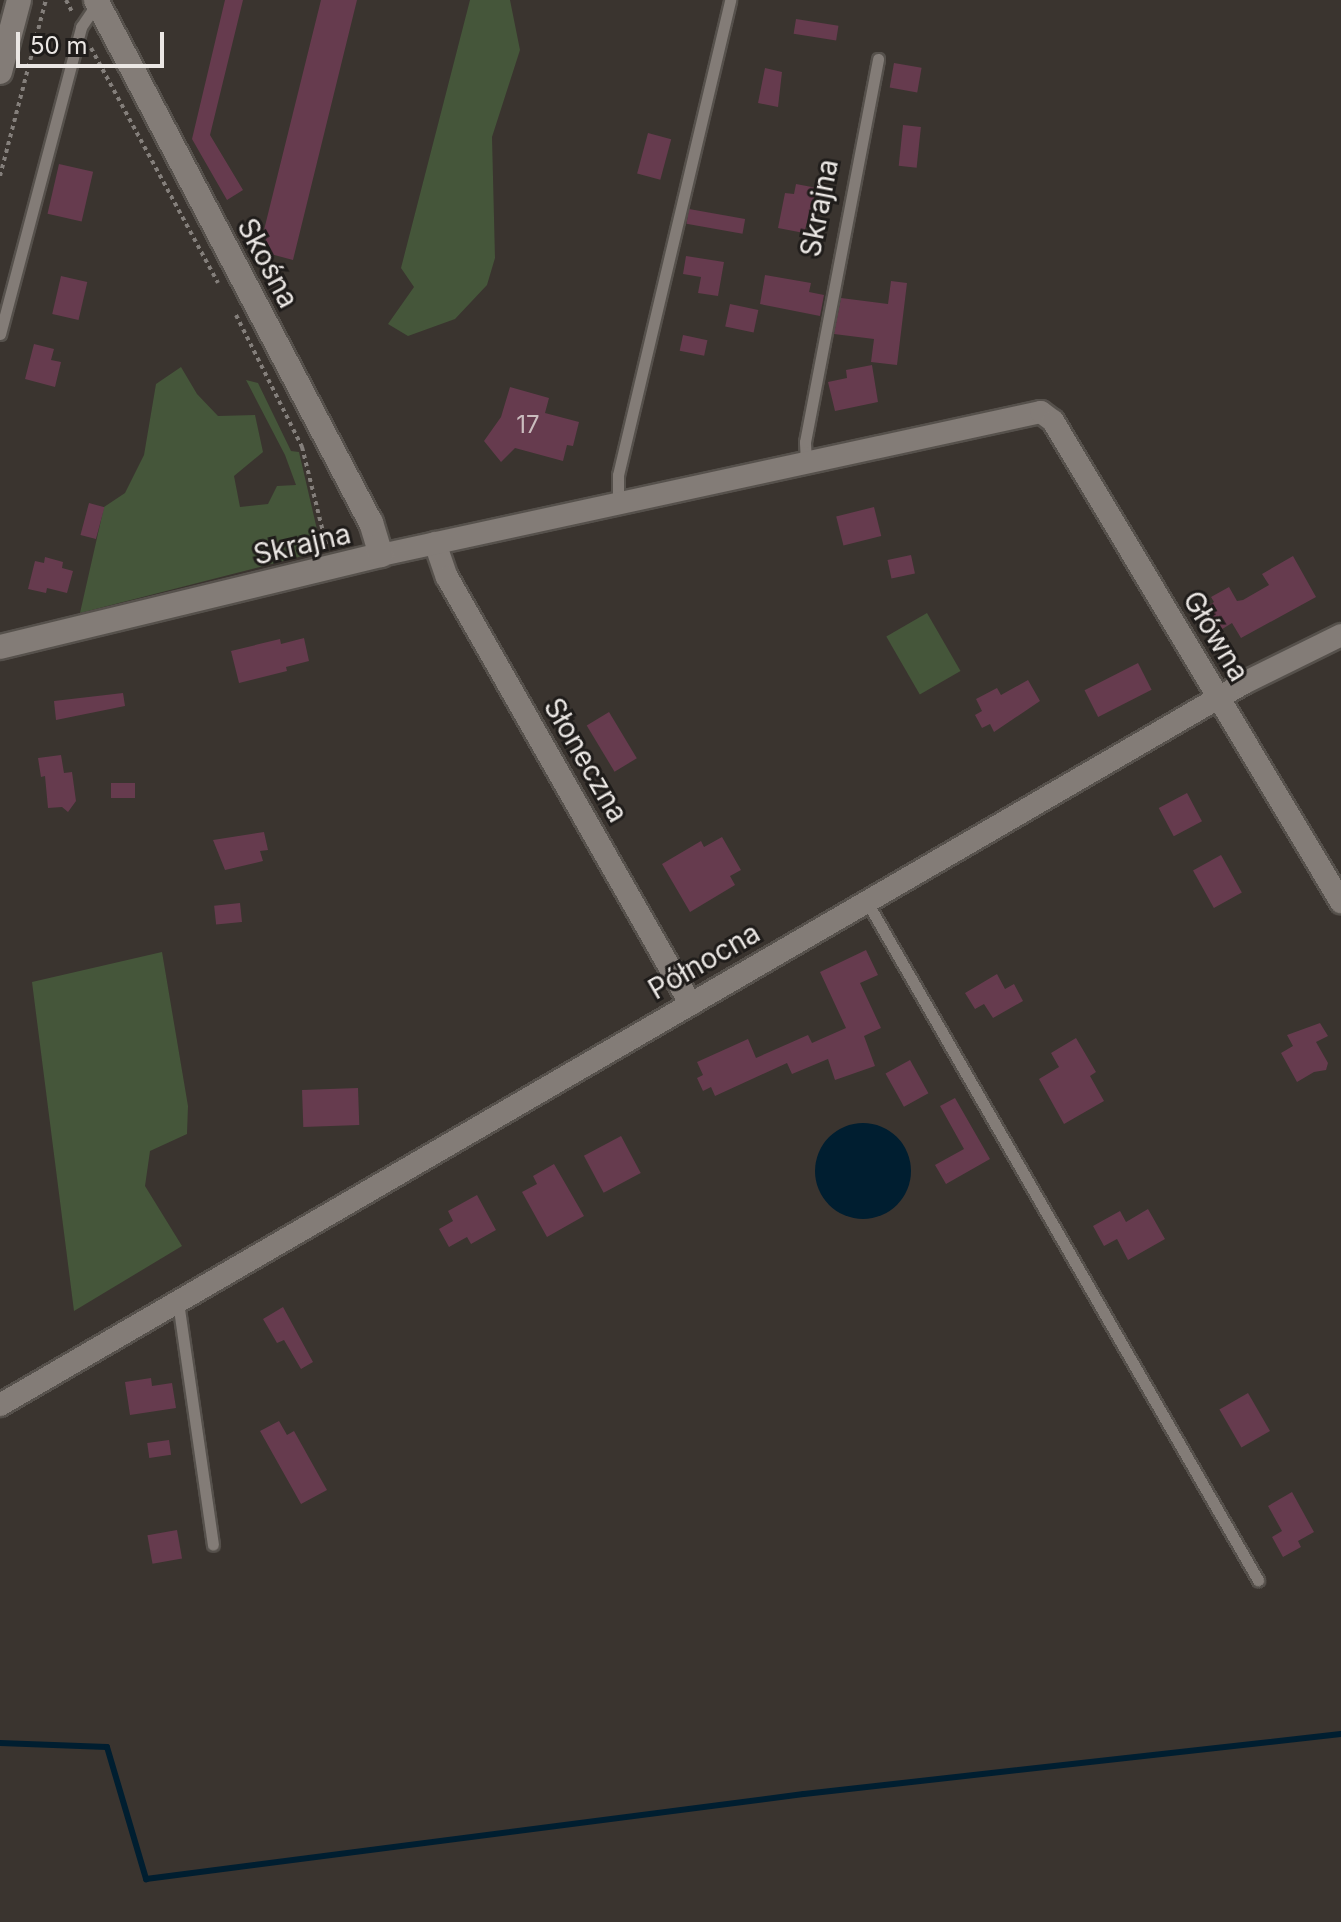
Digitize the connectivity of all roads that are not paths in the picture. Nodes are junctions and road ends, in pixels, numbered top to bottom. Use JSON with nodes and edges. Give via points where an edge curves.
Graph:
{"nodes":[{"id":1,"x":19,"y":0,"type":"edge"},
{"id":2,"x":730,"y":0,"type":"edge"},
{"id":3,"x":97,"y":1,"type":"edge"},
{"id":4,"x":878,"y":59,"type":"dead end"},
{"id":5,"x":0,"y":72,"type":"edge"},
{"id":6,"x":0,"y":334,"type":"edge"},
{"id":7,"x":1032,"y":411,"type":"joint"},
{"id":8,"x":806,"y":462,"type":"junction"},
{"id":9,"x":618,"y":503,"type":"junction"},
{"id":10,"x":435,"y":543,"type":"junction"},
{"id":11,"x":381,"y":555,"type":"junction"},
{"id":12,"x":1341,"y":635,"type":"edge"},
{"id":13,"x":0,"y":647,"type":"edge"},
{"id":14,"x":1218,"y":698,"type":"junction"},
{"id":15,"x":867,"y":902,"type":"junction"},
{"id":16,"x":1341,"y":902,"type":"edge"},
{"id":17,"x":691,"y":1004,"type":"junction"},
{"id":18,"x":178,"y":1301,"type":"junction"},
{"id":19,"x":0,"y":1405,"type":"edge"},
{"id":20,"x":213,"y":1544,"type":"dead end"},
{"id":21,"x":1258,"y":1580,"type":"dead end"}],
"edges":[{"from":1,"to":5,"type":"street"},
{"from":2,"to":9,"type":"lane","via":[[618,475]]},
{"from":3,"to":6,"type":"lane","via":[[81,27]]},
{"from":3,"to":11,"type":"street","name":"Skośna","via":[[371,523]]},
{"from":4,"to":8,"type":"lane","name":"Skrajna","via":[[805,442]]},
{"from":7,"to":8,"type":"street","name":"Skrajna"},
{"from":7,"to":14,"type":"street","name":"Główna","via":[[1053,421]]},
{"from":8,"to":9,"type":"street","name":"Skrajna"},
{"from":9,"to":10,"type":"street","name":"Skrajna"},
{"from":10,"to":11,"type":"street","name":"Skrajna"},
{"from":10,"to":17,"type":"street","name":"Słoneczna","via":[[447,577]]},
{"from":11,"to":13,"type":"street","name":"Skrajna"},
{"from":12,"to":14,"type":"street","name":"Północna"},
{"from":14,"to":15,"type":"street","name":"Północna"},
{"from":14,"to":16,"type":"street","name":"Główna"},
{"from":15,"to":17,"type":"street","name":"Północna"},
{"from":15,"to":21,"type":"lane"},
{"from":17,"to":18,"type":"street","name":"Północna"},
{"from":18,"to":19,"type":"street","name":"Północna"},
{"from":18,"to":20,"type":"lane"}]}
